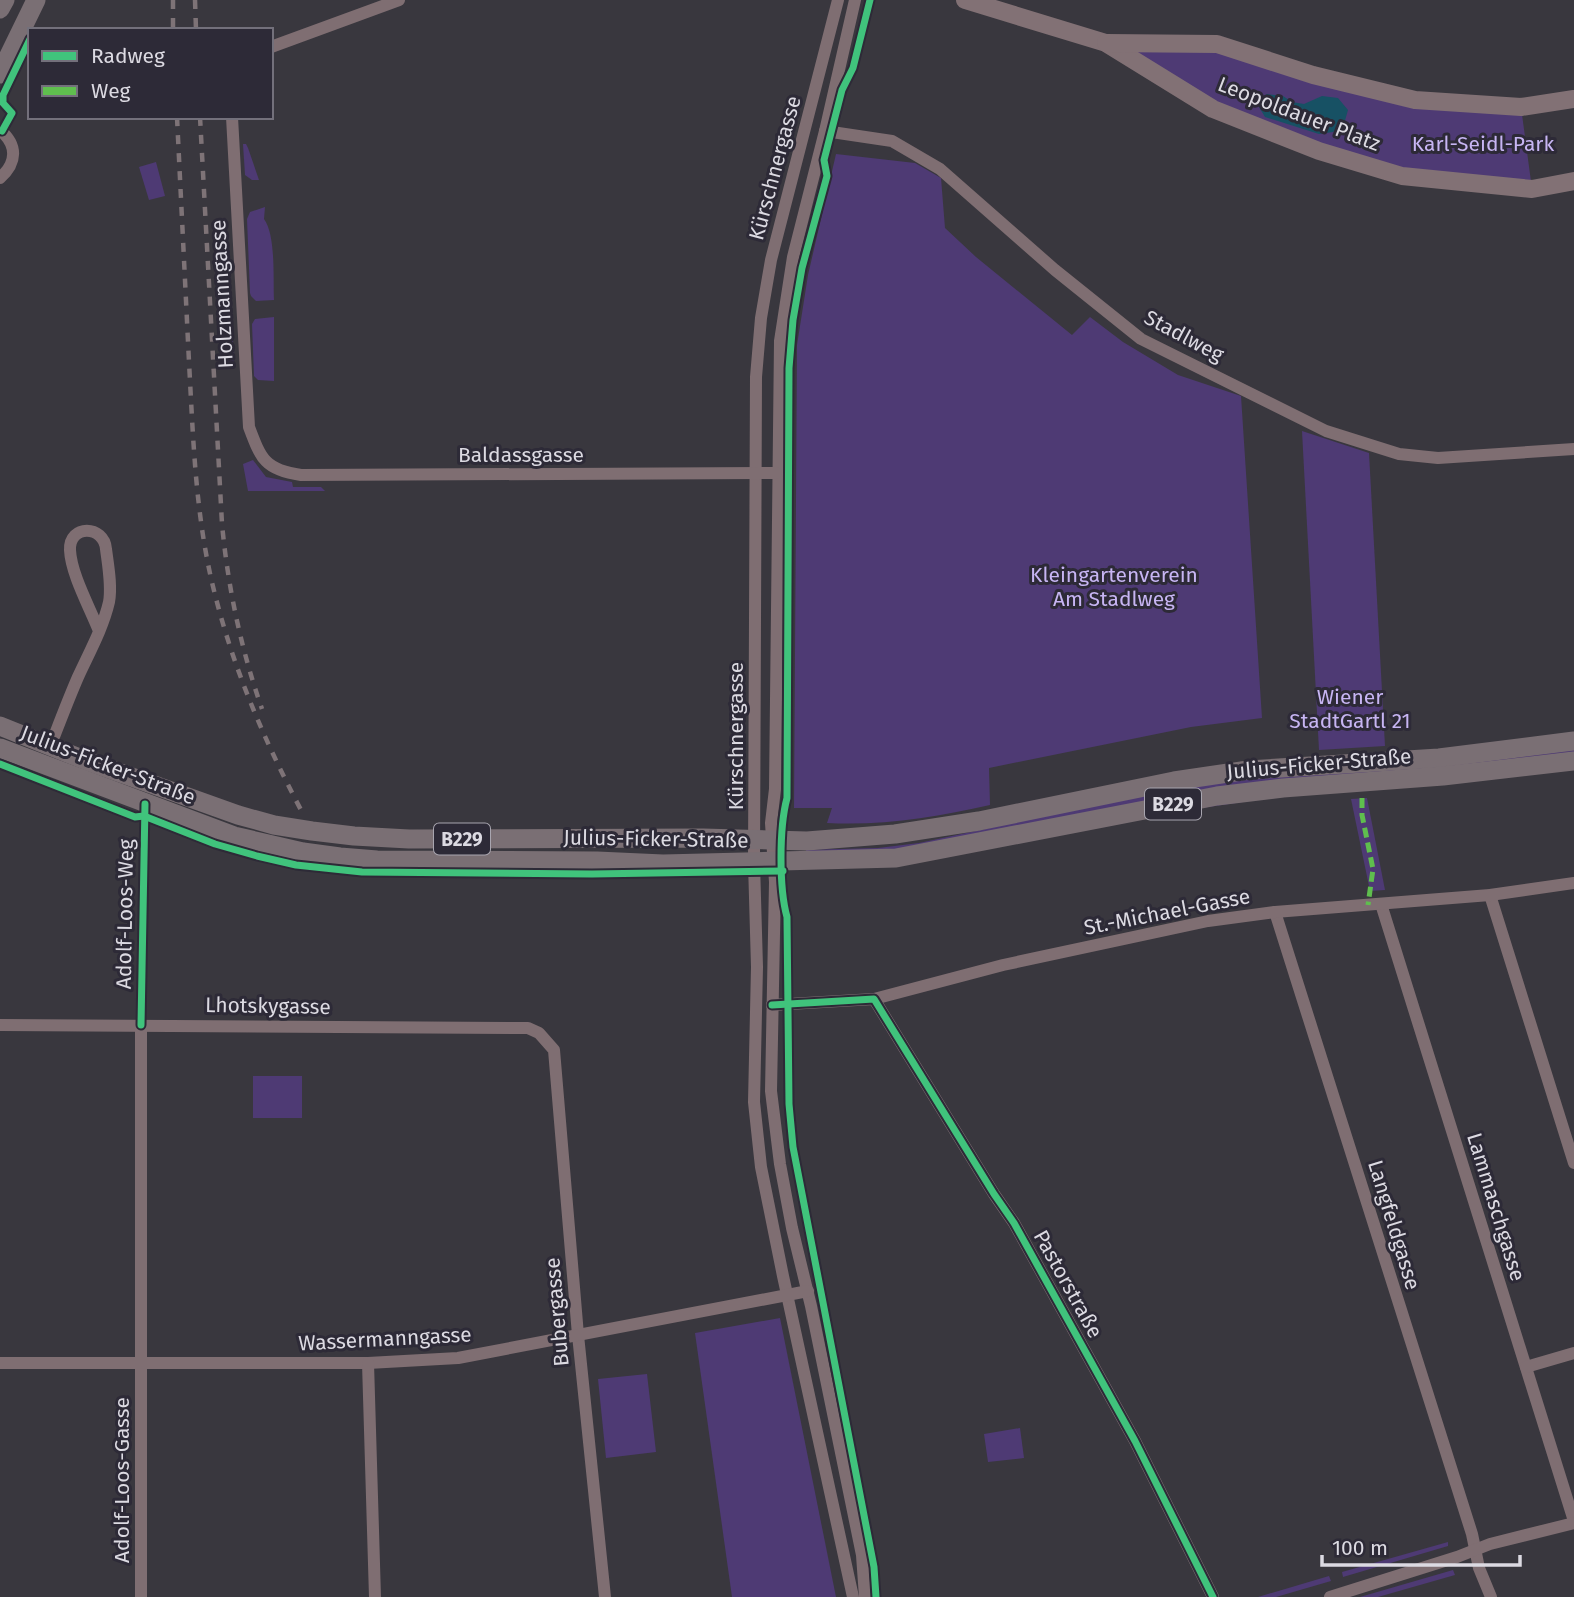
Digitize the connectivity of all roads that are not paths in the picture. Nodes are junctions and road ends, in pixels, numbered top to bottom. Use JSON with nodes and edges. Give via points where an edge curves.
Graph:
{"nodes":[{"id":1,"x":5,"y":0,"type":"edge"},
{"id":2,"x":36,"y":0,"type":"edge"},
{"id":3,"x":399,"y":0,"type":"edge"},
{"id":4,"x":838,"y":0,"type":"edge"},
{"id":5,"x":855,"y":0,"type":"edge"},
{"id":6,"x":965,"y":0,"type":"edge"},
{"id":7,"x":0,"y":9,"type":"edge"},
{"id":8,"x":1106,"y":43,"type":"junction"},
{"id":9,"x":273,"y":46,"type":"edge"},
{"id":10,"x":0,"y":74,"type":"edge"},
{"id":11,"x":1574,"y":99,"type":"edge"},
{"id":12,"x":232,"y":119,"type":"edge"},
{"id":13,"x":0,"y":130,"type":"edge"},
{"id":14,"x":825,"y":131,"type":"junction"},
{"id":15,"x":0,"y":178,"type":"edge"},
{"id":16,"x":1574,"y":181,"type":"edge"},
{"id":17,"x":1574,"y":449,"type":"edge"},
{"id":18,"x":268,"y":465,"type":"joint"},
{"id":19,"x":776,"y":473,"type":"junction"},
{"id":20,"x":757,"y":474,"type":"junction"},
{"id":21,"x":99,"y":631,"type":"junction"},
{"id":22,"x":0,"y":726,"type":"edge"},
{"id":23,"x":1574,"y":741,"type":"edge"},
{"id":24,"x":0,"y":748,"type":"edge"},
{"id":25,"x":46,"y":756,"type":"junction"},
{"id":26,"x":1574,"y":761,"type":"edge"},
{"id":27,"x":763,"y":840,"type":"junction"},
{"id":28,"x":775,"y":862,"type":"junction"},
{"id":29,"x":754,"y":863,"type":"junction"},
{"id":30,"x":1574,"y":883,"type":"edge"},
{"id":31,"x":1490,"y":895,"type":"junction"},
{"id":32,"x":1381,"y":904,"type":"junction"},
{"id":33,"x":1275,"y":912,"type":"junction"},
{"id":34,"x":874,"y":999,"type":"junction"},
{"id":35,"x":772,"y":1005,"type":"junction"},
{"id":36,"x":0,"y":1025,"type":"edge"},
{"id":37,"x":141,"y":1025,"type":"junction"},
{"id":38,"x":535,"y":1030,"type":"joint"},
{"id":39,"x":1574,"y":1163,"type":"edge"},
{"id":40,"x":808,"y":1291,"type":"junction"},
{"id":41,"x":786,"y":1295,"type":"junction"},
{"id":42,"x":578,"y":1335,"type":"junction"},
{"id":43,"x":1574,"y":1353,"type":"edge"},
{"id":44,"x":0,"y":1363,"type":"edge"},
{"id":45,"x":142,"y":1363,"type":"junction"},
{"id":46,"x":368,"y":1363,"type":"junction"},
{"id":47,"x":1526,"y":1367,"type":"junction"},
{"id":48,"x":1574,"y":1522,"type":"edge"},
{"id":49,"x":1475,"y":1550,"type":"junction"},
{"id":50,"x":141,"y":1597,"type":"edge"},
{"id":51,"x":375,"y":1597,"type":"edge"},
{"id":52,"x":605,"y":1597,"type":"edge"},
{"id":53,"x":853,"y":1597,"type":"edge"},
{"id":54,"x":865,"y":1597,"type":"edge"},
{"id":55,"x":1213,"y":1597,"type":"edge"},
{"id":56,"x":1330,"y":1597,"type":"edge"},
{"id":57,"x":1491,"y":1597,"type":"edge"}],
"edges":[{"from":1,"to":7,"type":"main road"},
{"from":2,"to":10,"type":"main road"},
{"from":3,"to":9,"type":"street"},
{"from":4,"to":20,"type":"street","name":"Kürschnergasse","via":[[771,260],[761,318]]},
{"from":5,"to":14,"type":"street","name":"Kürschnergasse"},
{"from":6,"to":8,"type":"street","name":"Leopoldauer Platz"},
{"from":8,"to":11,"type":"street","name":"Leopoldauer Platz","via":[[1217,44],[1313,75],[1415,100],[1521,107]]},
{"from":8,"to":16,"type":"street","name":"Leopoldauer Platz","via":[[1213,109],[1319,151],[1402,177],[1532,189]]},
{"from":12,"to":18,"type":"street","name":"Holzmanngasse","via":[[249,426]]},
{"from":13,"to":15,"type":"street","via":[[13,149],[11,166]]},
{"from":14,"to":17,"type":"street","name":"Stadlweg","via":[[892,141],[915,153],[1141,338],[1326,431],[1418,457]]},
{"from":14,"to":19,"type":"street","name":"Kürschnergasse","via":[[782,314]]},
{"from":18,"to":20,"type":"street","name":"Baldassgasse","via":[[301,475]]},
{"from":19,"to":20,"type":"street","name":"Baldassgasse"},
{"from":19,"to":27,"type":"street","name":"Kürschnergasse","via":[[775,789]]},
{"from":20,"to":27,"type":"street","name":"Kürschnergasse"},
{"from":21,"to":21,"type":"street","via":[[110,600],[105,541],[88,529],[77,533],[70,549]]},
{"from":21,"to":25,"type":"street"},
{"from":22,"to":25,"type":"main road","name":"Julius-Ficker-Straße","number":"B229"},
{"from":23,"to":27,"type":"main road","name":"Julius-Ficker-Straße","number":"B229","via":[[1439,758],[1248,770],[895,834]]},
{"from":24,"to":25,"type":"main road","name":"Julius-Ficker-Straße","number":"B229"},
{"from":25,"to":27,"type":"main road","name":"Julius-Ficker-Straße","number":"B229","via":[[274,825],[322,832],[409,839]]},
{"from":25,"to":29,"type":"main road","name":"Julius-Ficker-Straße","number":"B229","via":[[234,836],[340,857]]},
{"from":26,"to":28,"type":"main road","name":"Julius-Ficker-Straße","number":"B229","via":[[1217,796],[896,858]]},
{"from":27,"to":28,"type":"street","name":"Kürschnergasse"},
{"from":27,"to":29,"type":"street","name":"Kürschnergasse"},
{"from":28,"to":29,"type":"main road","name":"Julius-Ficker-Straße","number":"B229"},
{"from":28,"to":35,"type":"street","name":"Kürschnergasse"},
{"from":29,"to":41,"type":"street","name":"Kürschnergasse","via":[[754,1102],[761,1167]]},
{"from":30,"to":31,"type":"street","name":"St.-Michael-Gasse"},
{"from":31,"to":32,"type":"street","name":"St.-Michael-Gasse"},
{"from":31,"to":39,"type":"street"},
{"from":32,"to":33,"type":"street","name":"St.-Michael-Gasse"},
{"from":32,"to":47,"type":"street","name":"Lammaschgasse"},
{"from":33,"to":34,"type":"street","name":"St.-Michael-Gasse","via":[[1148,932]]},
{"from":33,"to":49,"type":"street","name":"Langfeldgasse"},
{"from":34,"to":35,"type":"street","name":"St.-Michael-Gasse"},
{"from":34,"to":55,"type":"street","name":"Pastorstraße","via":[[1014,1223],[1135,1441]]},
{"from":35,"to":40,"type":"street","name":"Kürschnergasse","via":[[771,1091],[780,1164]]},
{"from":36,"to":37,"type":"street","name":"Lhotskygasse"},
{"from":37,"to":38,"type":"street","name":"Lhotskygasse"},
{"from":37,"to":45,"type":"street"},
{"from":38,"to":42,"type":"street","name":"Bubergasse","via":[[554,1049]]},
{"from":40,"to":41,"type":"street","name":"Wassermanngasse"},
{"from":40,"to":54,"type":"street","name":"Kürschnergasse","via":[[862,1555]]},
{"from":41,"to":42,"type":"street","name":"Wassermanngasse"},
{"from":41,"to":53,"type":"street","name":"Kürschnergasse"},
{"from":42,"to":46,"type":"street","name":"Wassermanngasse","via":[[458,1357]]},
{"from":42,"to":52,"type":"street","name":"Bubergasse"},
{"from":43,"to":47,"type":"street"},
{"from":44,"to":45,"type":"street","name":"Wassermanngasse"},
{"from":45,"to":46,"type":"street","name":"Wassermanngasse"},
{"from":45,"to":50,"type":"street","name":"Adolf-Loos-Gasse"},
{"from":46,"to":51,"type":"street"},
{"from":47,"to":48,"type":"street","name":"Lammaschgasse"},
{"from":48,"to":49,"type":"street"},
{"from":49,"to":56,"type":"street"},
{"from":49,"to":57,"type":"street","name":"Langfeldgasse"}]}
